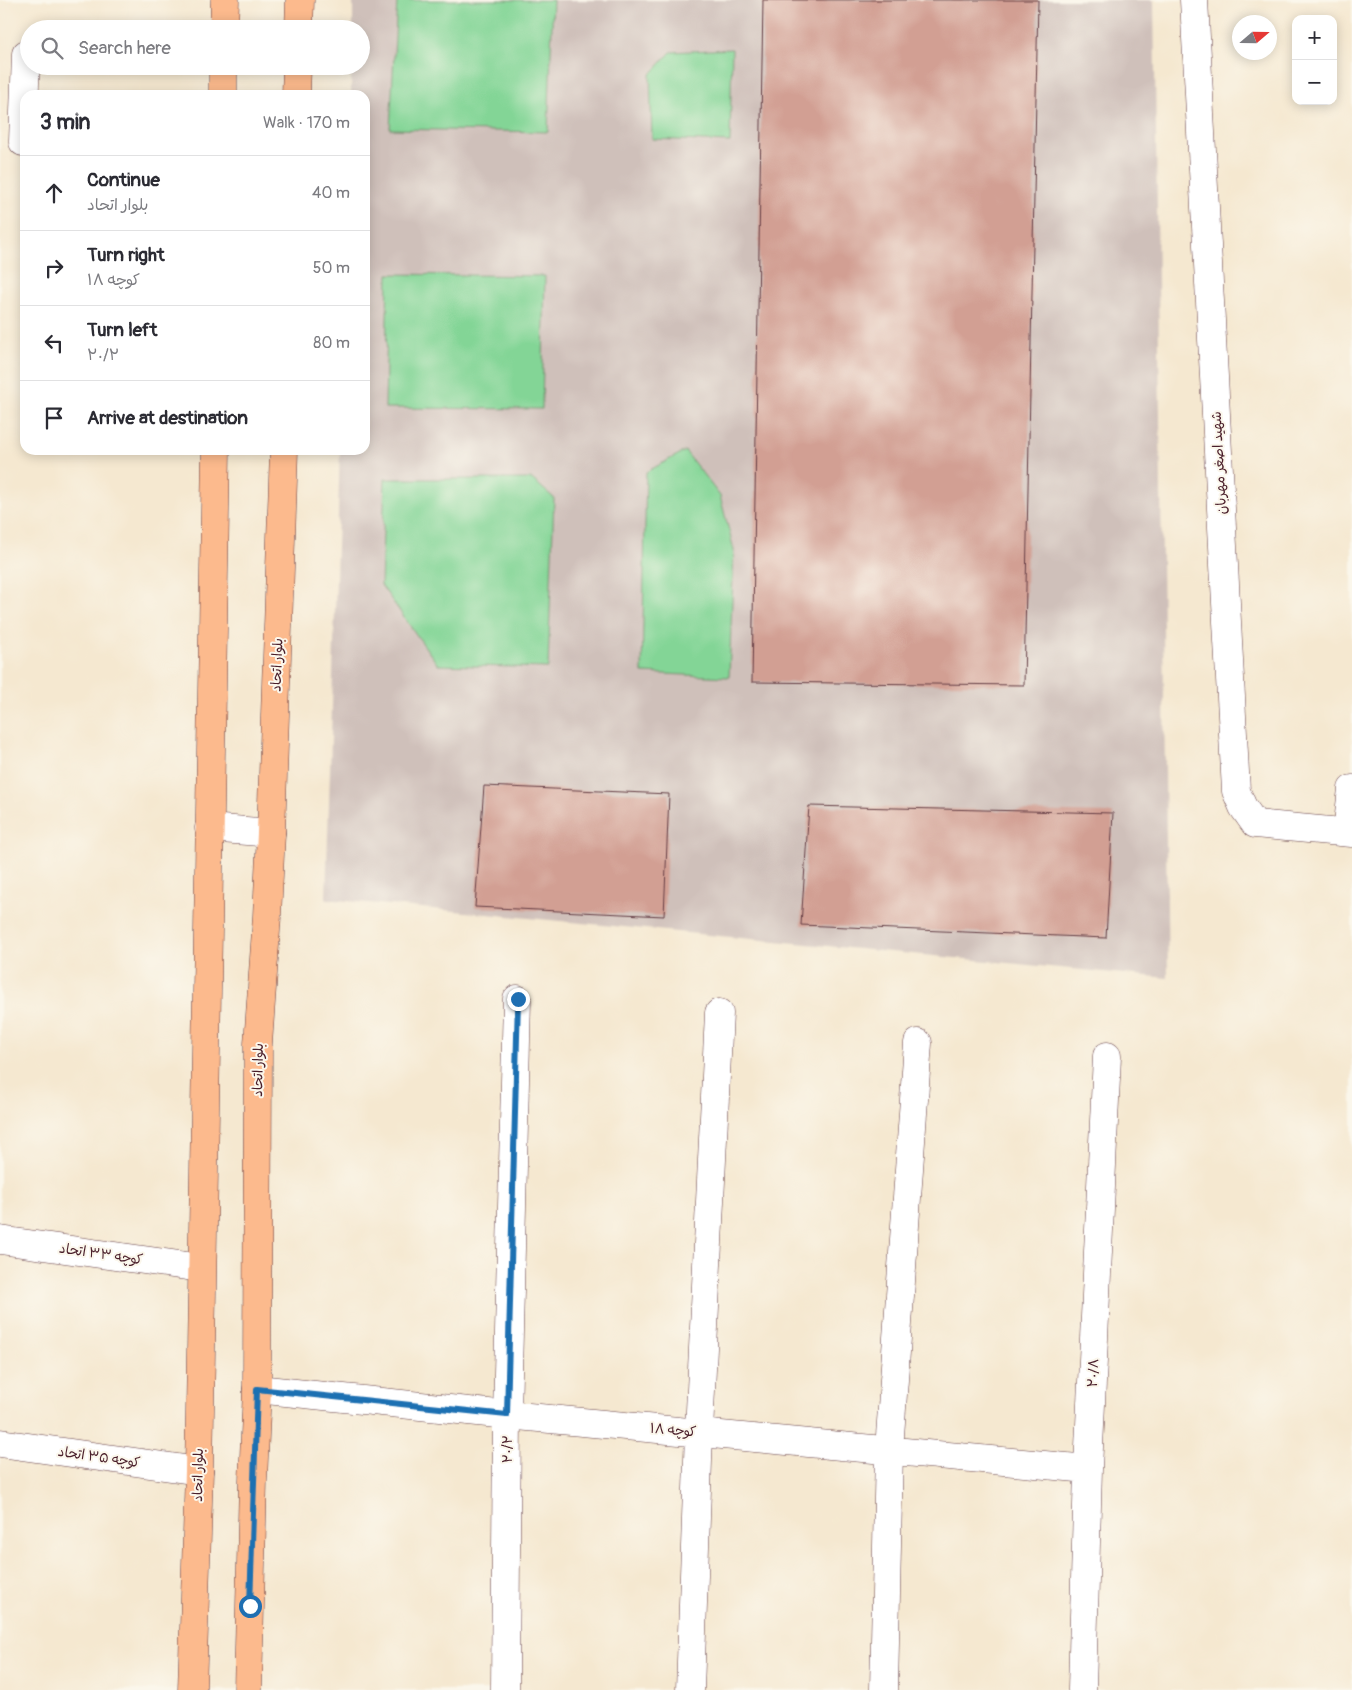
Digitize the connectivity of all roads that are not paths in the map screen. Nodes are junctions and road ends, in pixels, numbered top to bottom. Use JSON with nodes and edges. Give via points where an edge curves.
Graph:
{"nodes":[{"id":1,"x":225,"y":0,"type":"edge"},
{"id":2,"x":300,"y":0,"type":"edge"},
{"id":3,"x":1194,"y":0,"type":"edge"},
{"id":4,"x":224,"y":20,"type":"edge"},
{"id":5,"x":299,"y":20,"type":"edge"},
{"id":6,"x":25,"y":75,"type":"edge"},
{"id":7,"x":219,"y":75,"type":"edge"},
{"id":8,"x":297,"y":75,"type":"edge"},
{"id":9,"x":25,"y":90,"type":"edge"},
{"id":10,"x":222,"y":90,"type":"edge"},
{"id":11,"x":296,"y":90,"type":"edge"},
{"id":12,"x":216,"y":455,"type":"edge"},
{"id":13,"x":284,"y":455,"type":"edge"},
{"id":14,"x":1352,"y":789,"type":"edge"},
{"id":15,"x":209,"y":828,"type":"junction"},
{"id":16,"x":271,"y":833,"type":"junction"},
{"id":17,"x":1350,"y":833,"type":"edge"},
{"id":18,"x":518,"y":999,"type":"dead end"},
{"id":19,"x":720,"y":1014,"type":"dead end"},
{"id":20,"x":918,"y":1043,"type":"dead end"},
{"id":21,"x":1107,"y":1056,"type":"dead end"},
{"id":22,"x":0,"y":1240,"type":"edge"},
{"id":23,"x":201,"y":1268,"type":"junction"},
{"id":24,"x":257,"y":1389,"type":"junction"},
{"id":25,"x":507,"y":1415,"type":"junction"},
{"id":26,"x":699,"y":1432,"type":"junction"},
{"id":27,"x":0,"y":1443,"type":"edge"},
{"id":28,"x":889,"y":1450,"type":"junction"},
{"id":29,"x":1088,"y":1469,"type":"junction"},
{"id":30,"x":199,"y":1470,"type":"junction"},
{"id":31,"x":192,"y":1690,"type":"edge"},
{"id":32,"x":248,"y":1690,"type":"edge"},
{"id":33,"x":505,"y":1690,"type":"edge"},
{"id":34,"x":690,"y":1690,"type":"edge"},
{"id":35,"x":884,"y":1690,"type":"edge"},
{"id":36,"x":1082,"y":1690,"type":"edge"}],
"edges":[{"from":1,"to":4,"type":"main road"},
{"from":2,"to":5,"type":"main road"},
{"from":3,"to":17,"type":"street","name":"شهید اصغر مهربان","via":[[1236,792],[1255,824]]},
{"from":6,"to":9,"type":"street"},
{"from":7,"to":10,"type":"main road"},
{"from":8,"to":11,"type":"main road"},
{"from":12,"to":15,"type":"main road","name":"بلوار اتحاد"},
{"from":13,"to":16,"type":"main road","name":"بلوار اتحاد"},
{"from":14,"to":17,"type":"street"},
{"from":15,"to":16,"type":"street"},
{"from":15,"to":23,"type":"main road","name":"بلوار اتحاد"},
{"from":16,"to":24,"type":"main road","name":"بلوار اتحاد","via":[[258,1044]]},
{"from":18,"to":25,"type":"street","name":"۲۰/۲"},
{"from":19,"to":26,"type":"street"},
{"from":20,"to":28,"type":"street"},
{"from":21,"to":29,"type":"street","name":"۲۰/۸"},
{"from":22,"to":23,"type":"street","name":"کوچه ۳۳ اتحاد"},
{"from":23,"to":30,"type":"main road","name":"بلوار اتحاد"},
{"from":24,"to":25,"type":"street","name":"کوچه ۱۸"},
{"from":24,"to":32,"type":"main road","name":"بلوار اتحاد"},
{"from":25,"to":26,"type":"street","name":"کوچه ۱۸"},
{"from":25,"to":33,"type":"street","name":"۲۰/۲"},
{"from":26,"to":28,"type":"street","name":"کوچه ۱۸"},
{"from":26,"to":34,"type":"street"},
{"from":27,"to":30,"type":"street","name":"کوچه ۳۵ اتحاد"},
{"from":28,"to":29,"type":"street","name":"کوچه ۱۸"},
{"from":28,"to":35,"type":"street"},
{"from":29,"to":36,"type":"street","name":"۲۰/۸"},
{"from":30,"to":31,"type":"main road","name":"بلوار اتحاد"}]}
